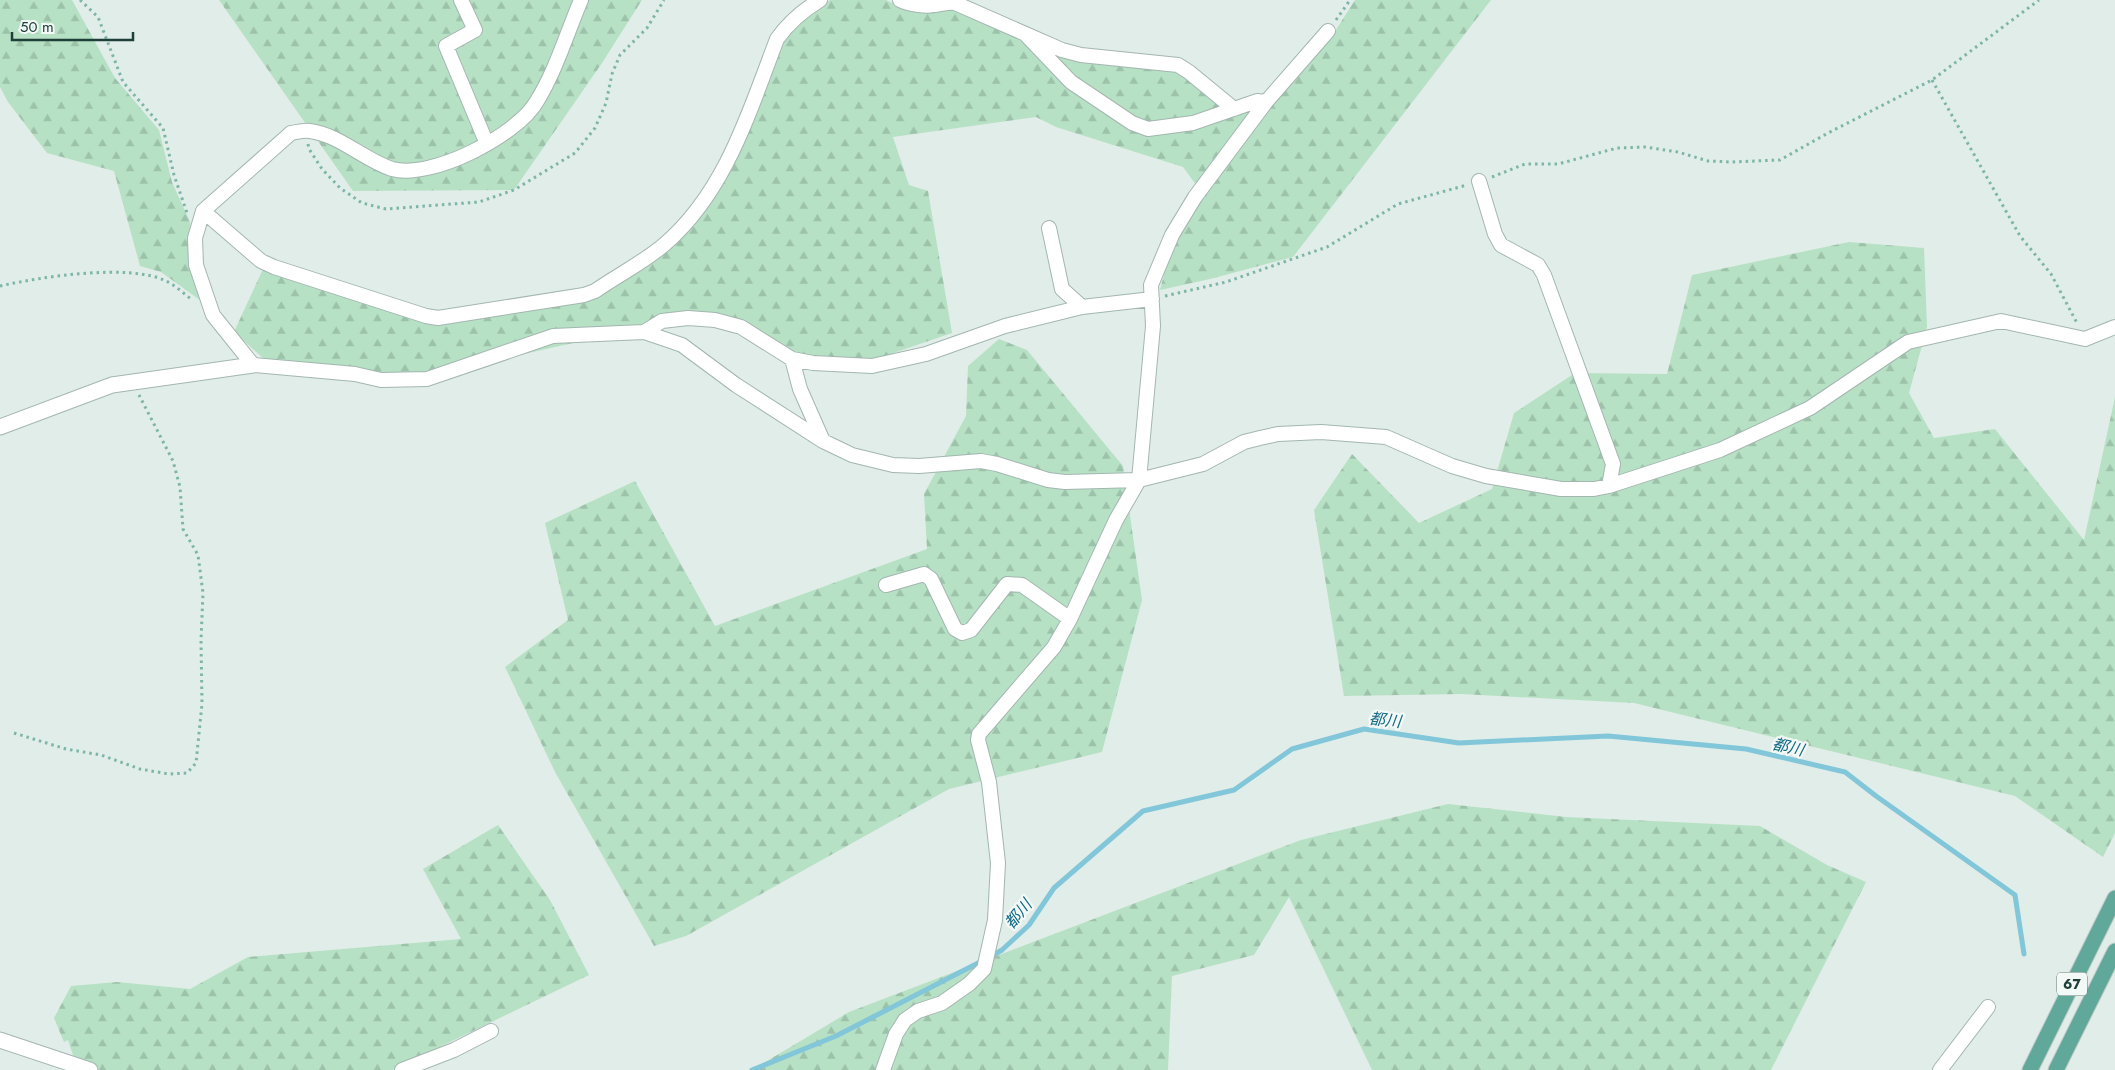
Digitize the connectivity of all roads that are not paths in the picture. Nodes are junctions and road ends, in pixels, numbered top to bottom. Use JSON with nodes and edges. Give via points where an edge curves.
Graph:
{"nodes":[{"id":1,"x":461,"y":0,"type":"edge"},
{"id":2,"x":581,"y":0,"type":"edge"},
{"id":3,"x":820,"y":0,"type":"edge"},
{"id":4,"x":900,"y":0,"type":"edge"},
{"id":5,"x":1022,"y":31,"type":"junction"},
{"id":6,"x":1328,"y":32,"type":"road end"},
{"id":7,"x":1266,"y":102,"type":"junction"},
{"id":8,"x":1234,"y":109,"type":"junction"},
{"id":9,"x":487,"y":144,"type":"junction"},
{"id":10,"x":1479,"y":181,"type":"road end"},
{"id":11,"x":203,"y":211,"type":"junction"},
{"id":12,"x":1049,"y":228,"type":"dead end"},
{"id":13,"x":1152,"y":299,"type":"junction"},
{"id":14,"x":1082,"y":307,"type":"junction"},
{"id":15,"x":2115,"y":327,"type":"edge"},
{"id":16,"x":644,"y":332,"type":"junction"},
{"id":17,"x":792,"y":359,"type":"junction"},
{"id":18,"x":253,"y":365,"type":"junction"},
{"id":19,"x":0,"y":426,"type":"edge"},
{"id":20,"x":823,"y":441,"type":"junction"},
{"id":21,"x":1139,"y":480,"type":"junction"},
{"id":22,"x":1609,"y":486,"type":"junction"},
{"id":23,"x":886,"y":585,"type":"dead end"},
{"id":24,"x":1070,"y":619,"type":"junction"},
{"id":25,"x":2115,"y":898,"type":"edge"},
{"id":26,"x":2115,"y":951,"type":"edge"},
{"id":27,"x":1988,"y":1007,"type":"dead end"},
{"id":28,"x":491,"y":1031,"type":"dead end"},
{"id":29,"x":0,"y":1040,"type":"edge"},
{"id":30,"x":90,"y":1070,"type":"edge"},
{"id":31,"x":402,"y":1070,"type":"edge"},
{"id":32,"x":883,"y":1070,"type":"edge"},
{"id":33,"x":1940,"y":1070,"type":"edge"},
{"id":34,"x":2030,"y":1070,"type":"edge"},
{"id":35,"x":2056,"y":1070,"type":"edge"}],
"edges":[{"from":1,"to":9,"type":"street","via":[[475,30],[446,46]]},
{"from":2,"to":9,"type":"street","via":[[537,102]]},
{"from":3,"to":11,"type":"street","via":[[802,10],[777,39],[732,152],[697,210],[664,245],[584,295],[438,318],[426,316],[261,261]]},
{"from":4,"to":5,"type":"street","via":[[935,6],[955,3]]},
{"from":5,"to":8,"type":"street","via":[[1062,50],[1081,55],[1178,66]]},
{"from":5,"to":8,"type":"street","via":[[1071,82],[1148,129],[1193,123]]},
{"from":6,"to":7,"type":"street"},
{"from":7,"to":8,"type":"street","via":[[1257,101]]},
{"from":7,"to":13,"type":"street","via":[[1172,235],[1158,264],[1152,284]]},
{"from":9,"to":11,"type":"street","via":[[446,163],[416,171],[394,169],[378,163],[326,135],[309,131],[291,133]]},
{"from":10,"to":22,"type":"street","via":[[1501,244],[1538,265],[1544,275],[1613,464]]},
{"from":11,"to":18,"type":"street","via":[[195,238],[196,265],[213,315]]},
{"from":12,"to":14,"type":"street","via":[[1062,289]]},
{"from":13,"to":14,"type":"street"},
{"from":13,"to":21,"type":"street","via":[[1153,326]]},
{"from":14,"to":17,"type":"street","via":[[1006,326],[926,354],[872,366]]},
{"from":15,"to":22,"type":"street","via":[[2085,339],[2001,321],[1908,342],[1810,408],[1720,450]]},
{"from":16,"to":17,"type":"street","via":[[662,321],[688,318],[716,320],[741,328]]},
{"from":16,"to":18,"type":"street","via":[[552,336],[427,379],[380,380],[355,374]]},
{"from":16,"to":20,"type":"street","via":[[682,345],[743,390]]},
{"from":17,"to":20,"type":"street","via":[[800,389]]},
{"from":18,"to":19,"type":"street","via":[[104,388]]},
{"from":20,"to":21,"type":"street","via":[[852,455],[894,464],[919,466],[981,461],[1048,480]]},
{"from":21,"to":22,"type":"street","via":[[1203,464],[1244,442],[1278,434],[1321,432],[1386,437],[1452,466],[1486,476],[1561,489]]},
{"from":21,"to":24,"type":"street","via":[[1116,520]]},
{"from":23,"to":24,"type":"street","via":[[924,574],[931,579],[955,629],[962,633],[971,630],[1007,584],[1022,584]]},
{"from":24,"to":32,"type":"street","via":[[1054,647],[979,734],[989,782],[998,863],[996,920],[984,969],[942,1003],[918,1011],[905,1020],[896,1034]]},
{"from":25,"to":34,"type":"main road","number":"67"},
{"from":26,"to":35,"type":"main road","number":"67"},
{"from":27,"to":33,"type":"street"},
{"from":28,"to":31,"type":"street","via":[[454,1050]]},
{"from":29,"to":30,"type":"street"}]}
